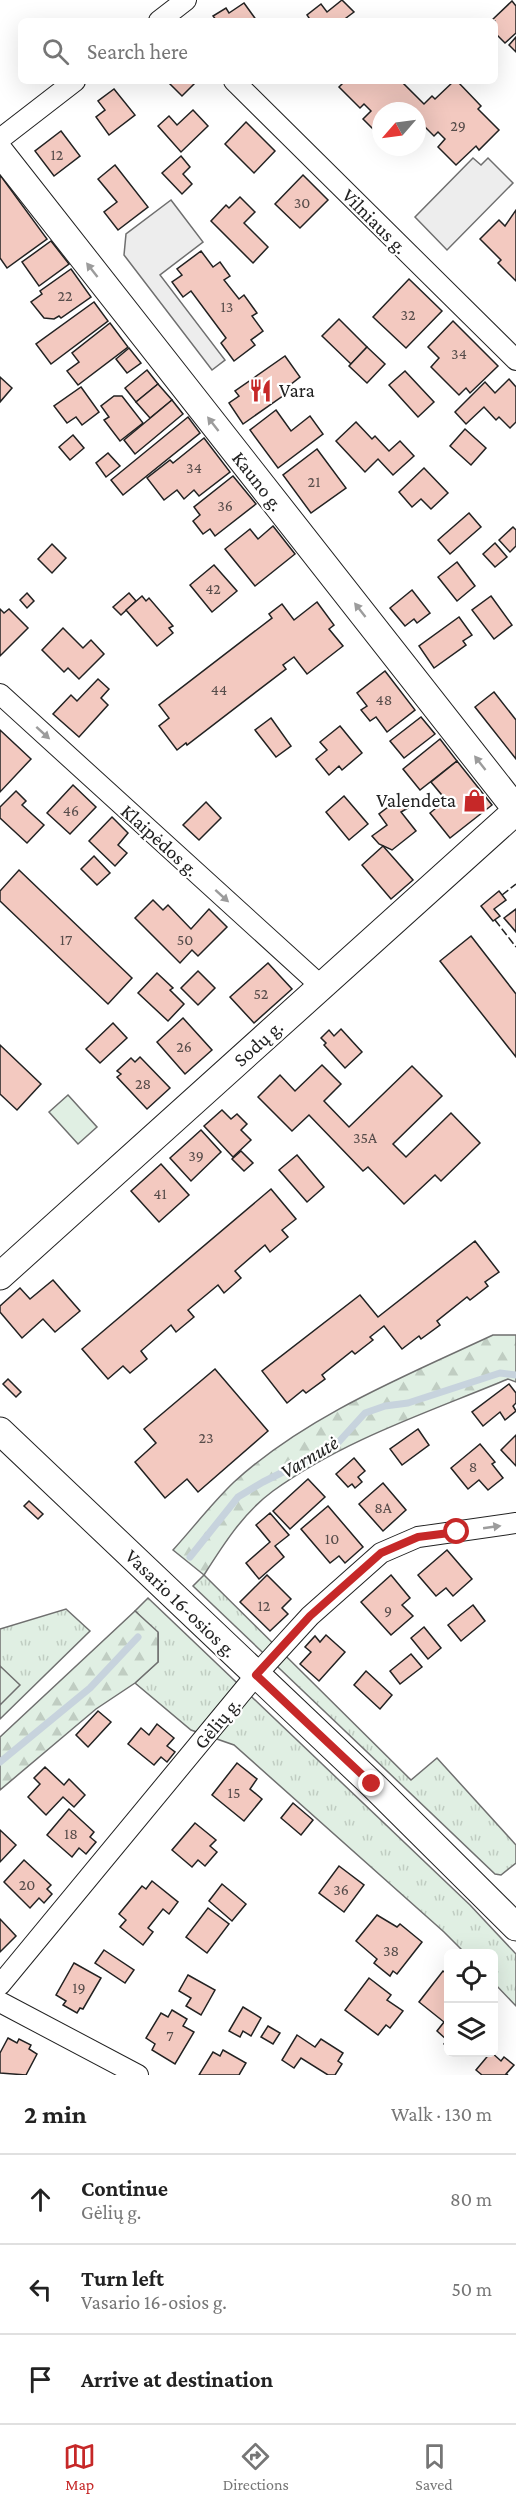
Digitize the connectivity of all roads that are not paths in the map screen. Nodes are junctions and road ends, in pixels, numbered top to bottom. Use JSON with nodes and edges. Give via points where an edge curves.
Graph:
{"nodes":[{"id":1,"x":186,"y":0,"type":"edge"},
{"id":2,"x":167,"y":18,"type":"edge"},
{"id":3,"x":71,"y":84,"type":"edge"},
{"id":4,"x":237,"y":84,"type":"edge"},
{"id":5,"x":0,"y":139,"type":"edge"},
{"id":6,"x":0,"y":152,"type":"edge"},
{"id":7,"x":516,"y":360,"type":"edge"},
{"id":8,"x":0,"y":694,"type":"edge"},
{"id":9,"x":516,"y":810,"type":"edge"},
{"id":10,"x":321,"y":986,"type":"junction"},
{"id":11,"x":0,"y":1276,"type":"edge"},
{"id":12,"x":0,"y":1431,"type":"edge"},
{"id":13,"x":516,"y":1523,"type":"edge"},
{"id":14,"x":256,"y":1675,"type":"junction"},
{"id":15,"x":516,"y":1927,"type":"edge"},
{"id":16,"x":0,"y":1985,"type":"edge"},
{"id":17,"x":0,"y":2002,"type":"edge"},
{"id":18,"x":138,"y":2075,"type":"edge"}],
"edges":[{"from":1,"to":2,"type":"street"},
{"from":3,"to":5,"type":"street"},
{"from":4,"to":7,"type":"street","name":"Vilniaus g."},
{"from":9,"to":6,"type":"main road","name":"Kauno g.","one_way":true},
{"from":8,"to":10,"type":"street","name":"Klaipėdos g.","one_way":true},
{"from":9,"to":10,"type":"main road","name":"Sodų g."},
{"from":10,"to":11,"type":"main road","name":"Sodų g."},
{"from":12,"to":14,"type":"main road","name":"Vasario 16-osios g."},
{"from":14,"to":13,"type":"street","name":"Gėlių g.","one_way":true,"via":[[310,1616],[381,1553],[418,1537]]},
{"from":14,"to":15,"type":"main road","name":"Vasario 16-osios g."},
{"from":14,"to":16,"type":"street","name":"Gėlių g."},
{"from":17,"to":18,"type":"street"}]}
